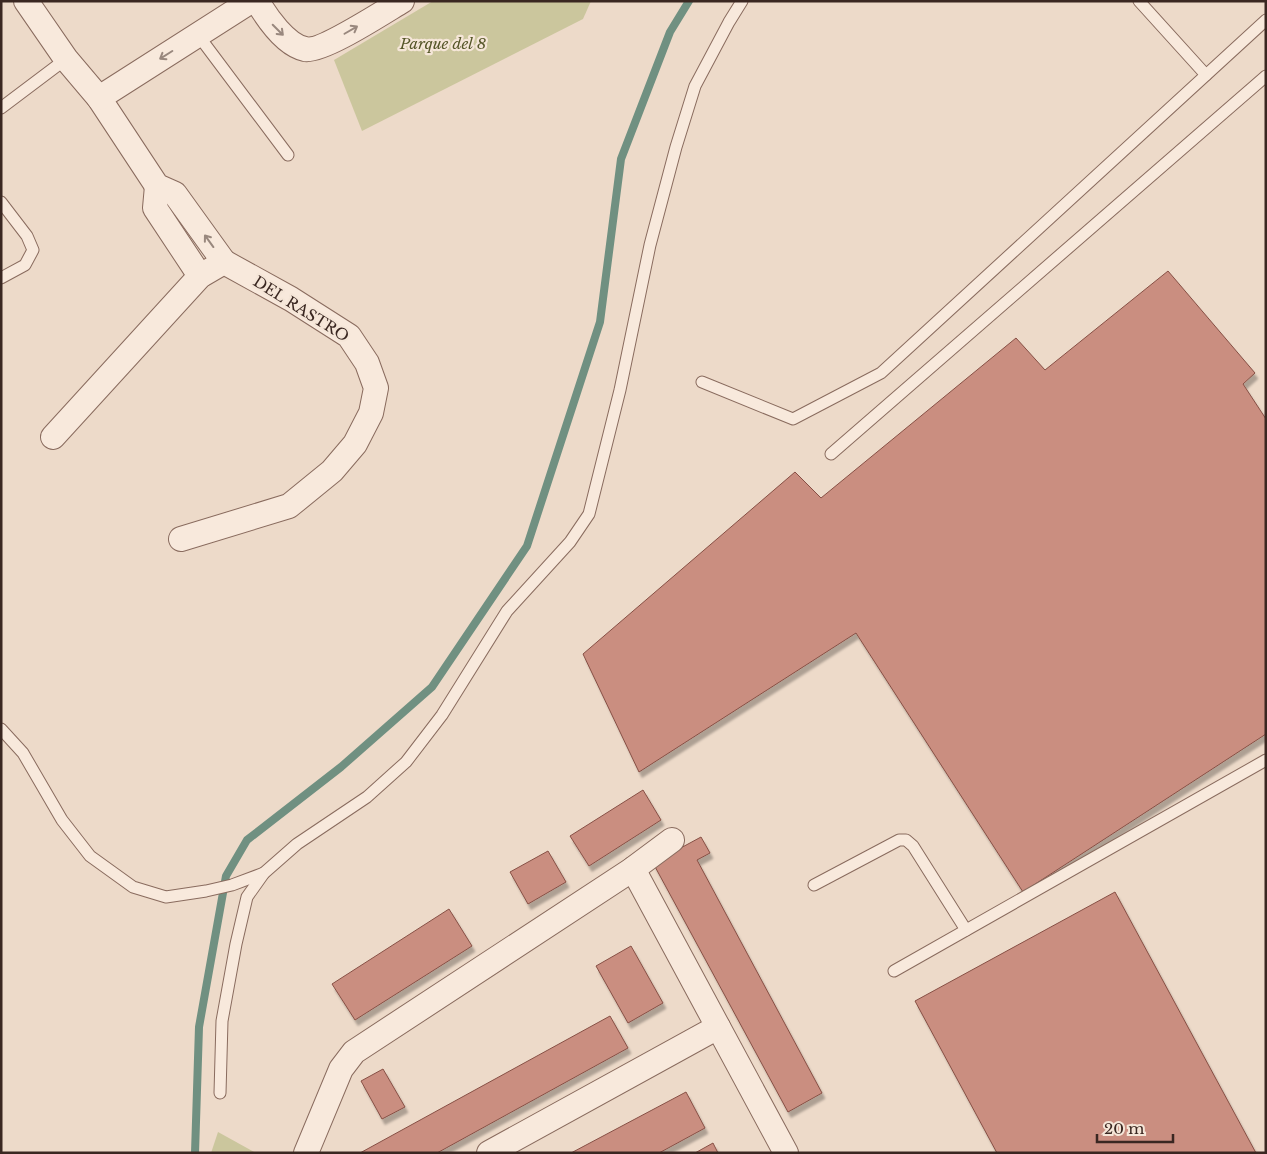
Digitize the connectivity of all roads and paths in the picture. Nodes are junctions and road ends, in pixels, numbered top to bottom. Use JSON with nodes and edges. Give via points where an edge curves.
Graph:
{"nodes":[{"id":1,"x":26,"y":1,"type":"edge"},
{"id":2,"x":251,"y":1,"type":"edge"},
{"id":3,"x":257,"y":1,"type":"edge"},
{"id":4,"x":402,"y":1,"type":"edge"},
{"id":5,"x":742,"y":1,"type":"edge"},
{"id":6,"x":1139,"y":1,"type":"edge"},
{"id":7,"x":1266,"y":20,"type":"edge"},
{"id":8,"x":198,"y":35,"type":"junction"},
{"id":9,"x":66,"y":59,"type":"junction"},
{"id":10,"x":1206,"y":75,"type":"junction"},
{"id":11,"x":1266,"y":76,"type":"edge"},
{"id":12,"x":99,"y":98,"type":"junction"},
{"id":13,"x":1,"y":108,"type":"edge"},
{"id":14,"x":288,"y":155,"type":"dead end"},
{"id":15,"x":1,"y":202,"type":"edge"},
{"id":16,"x":211,"y":270,"type":"junction"},
{"id":17,"x":1,"y":278,"type":"edge"},
{"id":18,"x":702,"y":382,"type":"dead end"},
{"id":19,"x":53,"y":437,"type":"dead end"},
{"id":20,"x":831,"y":454,"type":"dead end"},
{"id":21,"x":180,"y":539,"type":"dead end"},
{"id":22,"x":1,"y":729,"type":"edge"},
{"id":23,"x":1266,"y":760,"type":"edge"},
{"id":24,"x":672,"y":840,"type":"dead end"},
{"id":25,"x":633,"y":869,"type":"junction"},
{"id":26,"x":264,"y":873,"type":"junction"},
{"id":27,"x":814,"y":885,"type":"dead end"},
{"id":28,"x":966,"y":930,"type":"junction"},
{"id":29,"x":894,"y":971,"type":"dead end"},
{"id":30,"x":718,"y":1027,"type":"junction"},
{"id":31,"x":220,"y":1093,"type":"dead end"},
{"id":32,"x":306,"y":1153,"type":"edge"},
{"id":33,"x":489,"y":1153,"type":"edge"},
{"id":34,"x":786,"y":1153,"type":"edge"}],
"edges":[{"from":1,"to":9,"type":"street"},
{"from":2,"to":8,"type":"street"},
{"from":3,"to":4,"type":"street","one_way":true,"via":[[267,18],[294,45],[307,50],[325,45]]},
{"from":5,"to":26,"type":"lane","via":[[695,86],[676,148],[650,246],[620,390],[589,514],[570,542],[506,611],[442,715],[406,762],[367,797],[297,844]]},
{"from":6,"to":10,"type":"lane"},
{"from":7,"to":10,"type":"lane"},
{"from":8,"to":12,"type":"street","one_way":true},
{"from":8,"to":14,"type":"lane"},
{"from":9,"to":12,"type":"street"},
{"from":9,"to":13,"type":"lane"},
{"from":10,"to":18,"type":"lane","via":[[882,373],[793,419]]},
{"from":11,"to":20,"type":"lane"},
{"from":12,"to":16,"type":"street","via":[[157,186],[175,194]]},
{"from":15,"to":17,"type":"lane","via":[[27,236],[33,250],[25,265]]},
{"from":16,"to":19,"type":"street"},
{"from":16,"to":21,"type":"street","name":"DEL RASTRO","via":[[290,299],[349,336],[367,363],[376,388],[371,413],[356,444],[332,471],[289,506]]},
{"from":22,"to":26,"type":"lane","via":[[23,753],[62,820],[90,856],[133,887],[166,897],[232,885]]},
{"from":23,"to":28,"type":"lane"},
{"from":24,"to":25,"type":"street"},
{"from":25,"to":30,"type":"street"},
{"from":25,"to":32,"type":"street","via":[[354,1052],[341,1069]]},
{"from":26,"to":31,"type":"lane","via":[[248,897],[236,944],[222,1022]]},
{"from":27,"to":28,"type":"lane","via":[[899,840],[906,840]]},
{"from":28,"to":29,"type":"lane"},
{"from":30,"to":33,"type":"street"},
{"from":30,"to":34,"type":"street"}]}
